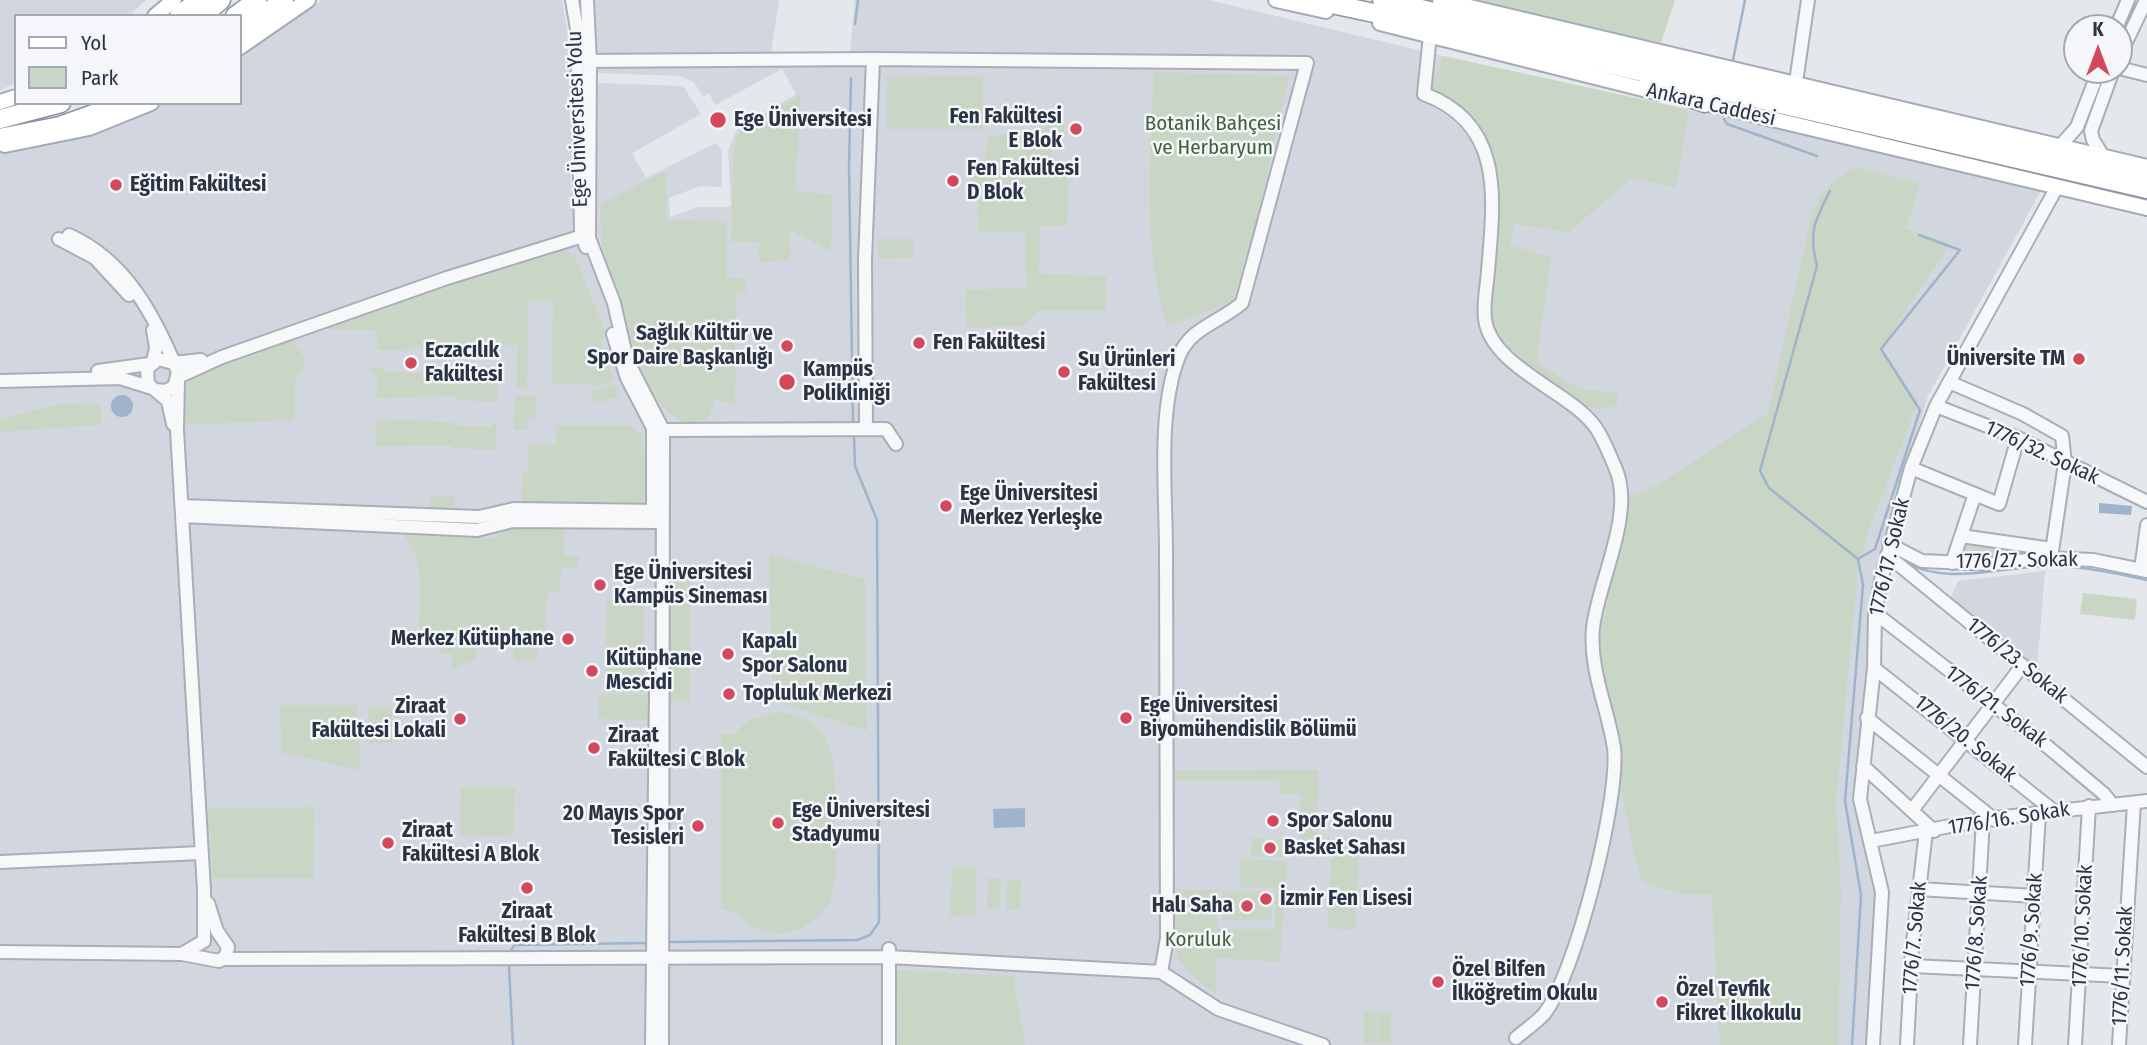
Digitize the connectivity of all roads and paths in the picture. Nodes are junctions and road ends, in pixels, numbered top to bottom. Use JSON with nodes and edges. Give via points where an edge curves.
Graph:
{"nodes":[{"id":1,"x":221,"y":0,"type":"edge"},
{"id":2,"x":257,"y":0,"type":"edge"},
{"id":3,"x":284,"y":0,"type":"edge"},
{"id":4,"x":308,"y":0,"type":"edge"},
{"id":5,"x":572,"y":0,"type":"edge"},
{"id":6,"x":587,"y":0,"type":"edge"},
{"id":7,"x":1276,"y":0,"type":"edge"},
{"id":8,"x":1313,"y":0,"type":"edge"},
{"id":9,"x":1382,"y":0,"type":"edge"},
{"id":10,"x":1440,"y":0,"type":"edge"},
{"id":11,"x":1808,"y":0,"type":"edge"},
{"id":12,"x":2146,"y":0,"type":"edge"},
{"id":13,"x":189,"y":8,"type":"edge"},
{"id":14,"x":164,"y":14,"type":"edge"},
{"id":15,"x":237,"y":14,"type":"edge"},
{"id":16,"x":1490,"y":24,"type":"junction"},
{"id":17,"x":2133,"y":27,"type":"edge"},
{"id":18,"x":1563,"y":28,"type":"junction"},
{"id":19,"x":242,"y":30,"type":"edge"},
{"id":20,"x":1430,"y":35,"type":"junction"},
{"id":21,"x":242,"y":46,"type":"edge"},
{"id":22,"x":1556,"y":52,"type":"junction"},
{"id":23,"x":873,"y":59,"type":"junction"},
{"id":24,"x":584,"y":61,"type":"junction"},
{"id":25,"x":1796,"y":82,"type":"junction"},
{"id":26,"x":2094,"y":84,"type":"edge"},
{"id":27,"x":2108,"y":84,"type":"edge"},
{"id":28,"x":1705,"y":103,"type":"junction"},
{"id":29,"x":32,"y":105,"type":"edge"},
{"id":30,"x":53,"y":105,"type":"edge"},
{"id":31,"x":146,"y":105,"type":"edge"},
{"id":32,"x":101,"y":107,"type":"edge"},
{"id":33,"x":0,"y":118,"type":"edge"},
{"id":34,"x":0,"y":132,"type":"edge"},
{"id":35,"x":0,"y":138,"type":"edge"},
{"id":36,"x":2061,"y":145,"type":"junction"},
{"id":37,"x":0,"y":146,"type":"edge"},
{"id":38,"x":2025,"y":154,"type":"junction"},
{"id":39,"x":2102,"y":156,"type":"junction"},
{"id":40,"x":2147,"y":167,"type":"edge"},
{"id":41,"x":2147,"y":176,"type":"edge"},
{"id":42,"x":2057,"y":187,"type":"junction"},
{"id":43,"x":2147,"y":189,"type":"edge"},
{"id":44,"x":2147,"y":208,"type":"edge"},
{"id":45,"x":586,"y":238,"type":"junction"},
{"id":46,"x":222,"y":357,"type":"junction"},
{"id":47,"x":151,"y":363,"type":"junction"},
{"id":48,"x":173,"y":363,"type":"junction"},
{"id":49,"x":178,"y":378,"type":"junction"},
{"id":50,"x":7,"y":379,"type":"edge"},
{"id":51,"x":1949,"y":382,"type":"junction"},
{"id":52,"x":154,"y":389,"type":"junction"},
{"id":53,"x":1936,"y":406,"type":"junction"},
{"id":54,"x":866,"y":429,"type":"junction"},
{"id":55,"x":177,"y":430,"type":"junction"},
{"id":56,"x":659,"y":430,"type":"junction"},
{"id":57,"x":2018,"y":438,"type":"junction"},
{"id":58,"x":896,"y":444,"type":"dead end"},
{"id":59,"x":2065,"y":463,"type":"junction"},
{"id":60,"x":1911,"y":468,"type":"junction"},
{"id":61,"x":1975,"y":494,"type":"junction"},
{"id":62,"x":2147,"y":502,"type":"edge"},
{"id":63,"x":182,"y":511,"type":"junction"},
{"id":64,"x":657,"y":517,"type":"junction"},
{"id":65,"x":2147,"y":525,"type":"edge"},
{"id":66,"x":1961,"y":536,"type":"junction"},
{"id":67,"x":1888,"y":549,"type":"junction"},
{"id":68,"x":2051,"y":553,"type":"junction"},
{"id":69,"x":1952,"y":563,"type":"junction"},
{"id":70,"x":2144,"y":571,"type":"edge"},
{"id":71,"x":1875,"y":613,"type":"junction"},
{"id":72,"x":2022,"y":666,"type":"junction"},
{"id":73,"x":1874,"y":668,"type":"junction"},
{"id":74,"x":1994,"y":705,"type":"junction"},
{"id":75,"x":1867,"y":718,"type":"junction"},
{"id":76,"x":1966,"y":739,"type":"junction"},
{"id":77,"x":1863,"y":766,"type":"junction"},
{"id":78,"x":2147,"y":767,"type":"edge"},
{"id":79,"x":1939,"y":775,"type":"junction"},
{"id":80,"x":2147,"y":801,"type":"edge"},
{"id":81,"x":2134,"y":803,"type":"junction"},
{"id":82,"x":2113,"y":805,"type":"junction"},
{"id":83,"x":2090,"y":806,"type":"junction"},
{"id":84,"x":1913,"y":809,"type":"junction"},
{"id":85,"x":2055,"y":812,"type":"junction"},
{"id":86,"x":2039,"y":814,"type":"junction"},
{"id":87,"x":1989,"y":820,"type":"junction"},
{"id":88,"x":1930,"y":831,"type":"junction"},
{"id":89,"x":1871,"y":841,"type":"junction"},
{"id":90,"x":201,"y":853,"type":"junction"},
{"id":91,"x":0,"y":862,"type":"edge"},
{"id":92,"x":1919,"y":889,"type":"junction"},
{"id":93,"x":204,"y":890,"type":"junction"},
{"id":94,"x":1980,"y":892,"type":"junction"},
{"id":95,"x":2035,"y":896,"type":"junction"},
{"id":96,"x":204,"y":941,"type":"junction"},
{"id":97,"x":225,"y":941,"type":"junction"},
{"id":98,"x":0,"y":952,"type":"edge"},
{"id":99,"x":889,"y":953,"type":"junction"},
{"id":100,"x":182,"y":954,"type":"junction"},
{"id":101,"x":658,"y":956,"type":"junction"},
{"id":102,"x":272,"y":957,"type":"junction"},
{"id":103,"x":206,"y":959,"type":"junction"},
{"id":104,"x":223,"y":959,"type":"junction"},
{"id":105,"x":1912,"y":967,"type":"junction"},
{"id":106,"x":1975,"y":970,"type":"junction"},
{"id":107,"x":1161,"y":972,"type":"junction"},
{"id":108,"x":2029,"y":972,"type":"junction"},
{"id":109,"x":2080,"y":974,"type":"junction"},
{"id":110,"x":2123,"y":976,"type":"junction"},
{"id":111,"x":1516,"y":1038,"type":"dead end"},
{"id":112,"x":652,"y":1045,"type":"edge"},
{"id":113,"x":662,"y":1045,"type":"edge"},
{"id":114,"x":889,"y":1045,"type":"edge"},
{"id":115,"x":1323,"y":1045,"type":"edge"},
{"id":116,"x":1873,"y":1045,"type":"edge"},
{"id":117,"x":1907,"y":1045,"type":"edge"},
{"id":118,"x":1970,"y":1045,"type":"edge"},
{"id":119,"x":2025,"y":1045,"type":"edge"},
{"id":120,"x":2075,"y":1045,"type":"edge"},
{"id":121,"x":2119,"y":1045,"type":"edge"}],
"edges":[{"from":1,"to":13,"type":"highway"},
{"from":2,"to":15,"type":"highway"},
{"from":3,"to":19,"type":"highway"},
{"from":4,"to":21,"type":"main road"},
{"from":5,"to":24,"type":"street","name":"Ege Üniversitesi Yolu"},
{"from":6,"to":24,"type":"street","name":"Ege Üniversitesi Yolu"},
{"from":7,"to":20,"type":"main road","name":"Ankara Caddesi"},
{"from":8,"to":22,"type":"highway","name":"Ankara Caddesi"},
{"from":9,"to":16,"type":"highway"},
{"from":10,"to":18,"type":"main road","name":"Ankara Caddesi"},
{"from":11,"to":25,"type":"street"},
{"from":12,"to":17,"type":"street"},
{"from":13,"to":14,"type":"main road"},
{"from":16,"to":18,"type":"highway"},
{"from":16,"to":38,"type":"highway","name":"Ankara Caddesi"},
{"from":18,"to":25,"type":"main road","name":"Ankara Caddesi"},
{"from":20,"to":28,"type":"main road","name":"Ankara Caddesi"},
{"from":20,"to":111,"type":"street","via":[[1424,94],[1463,116],[1489,158],[1485,320],[1513,362],[1594,425],[1617,471],[1617,536],[1593,627],[1593,657],[1614,749],[1610,802],[1591,895],[1566,970],[1545,1013]]},
{"from":22,"to":28,"type":"highway"},
{"from":22,"to":38,"type":"highway","name":"Ankara Caddesi"},
{"from":23,"to":24,"type":"street"},
{"from":23,"to":54,"type":"street","via":[[865,260]]},
{"from":23,"to":107,"type":"street","via":[[1307,63],[1241,303],[1224,318],[1194,332],[1179,354],[1171,383],[1166,467],[1167,939]]},
{"from":24,"to":45,"type":"street","name":"Ege Üniversitesi Yolu"},
{"from":25,"to":36,"type":"main road","name":"Ankara Caddesi"},
{"from":26,"to":36,"type":"street","via":[[2077,128]]},
{"from":27,"to":39,"type":"street","via":[[2091,131]]},
{"from":28,"to":42,"type":"main road","name":"Ankara Caddesi"},
{"from":29,"to":33,"type":"highway"},
{"from":30,"to":33,"type":"highway"},
{"from":31,"to":37,"type":"main road","via":[[89,128]]},
{"from":32,"to":34,"type":"highway"},
{"from":32,"to":35,"type":"highway","via":[[60,126]]},
{"from":36,"to":39,"type":"main road","name":"Ankara Caddesi"},
{"from":38,"to":41,"type":"highway","name":"Ankara Caddesi"},
{"from":38,"to":43,"type":"highway","name":"Ankara Caddesi"},
{"from":39,"to":40,"type":"main road","name":"Ankara Caddesi"},
{"from":42,"to":44,"type":"main road","name":"Ankara Caddesi"},
{"from":42,"to":51,"type":"street","name":"1776/17. Sokak"},
{"from":45,"to":46,"type":"street","via":[[447,278]]},
{"from":45,"to":56,"type":"street","name":"Ege Üniversitesi Yolu","via":[[614,303],[627,360]]},
{"from":46,"to":48,"type":"street"},
{"from":46,"to":49,"type":"street"},
{"from":47,"to":48,"type":"street","via":[[164,359]]},
{"from":47,"to":48,"type":"street","via":[[156,348],[153,330],[95,258],[64,237],[100,251],[136,290],[157,322]]},
{"from":47,"to":50,"type":"street"},
{"from":47,"to":52,"type":"street","via":[[145,374]]},
{"from":48,"to":49,"type":"street"},
{"from":49,"to":52,"type":"street","via":[[170,390]]},
{"from":49,"to":55,"type":"street"},
{"from":50,"to":52,"type":"street","via":[[120,378]]},
{"from":51,"to":53,"type":"street","name":"1776/17. Sokak"},
{"from":51,"to":59,"type":"street","via":[[2062,436]]},
{"from":52,"to":55,"type":"street","via":[[168,401]]},
{"from":53,"to":57,"type":"street","name":"1776/32. Sokak"},
{"from":53,"to":60,"type":"street","name":"1776/17. Sokak"},
{"from":54,"to":56,"type":"street"},
{"from":54,"to":58,"type":"street","via":[[886,429]]},
{"from":55,"to":63,"type":"street"},
{"from":56,"to":64,"type":"street"},
{"from":57,"to":59,"type":"street","name":"1776/32. Sokak"},
{"from":57,"to":61,"type":"street","via":[[1999,504]]},
{"from":59,"to":62,"type":"street","name":"1776/32. Sokak"},
{"from":59,"to":68,"type":"street"},
{"from":60,"to":61,"type":"street"},
{"from":60,"to":67,"type":"street","name":"1776/17. Sokak"},
{"from":61,"to":66,"type":"street"},
{"from":63,"to":64,"type":"street","via":[[478,517],[514,509]]},
{"from":63,"to":90,"type":"street"},
{"from":64,"to":101,"type":"street"},
{"from":65,"to":70,"type":"street"},
{"from":66,"to":68,"type":"street"},
{"from":66,"to":69,"type":"street"},
{"from":67,"to":69,"type":"street","name":"1776/27. Sokak","via":[[1922,561]]},
{"from":67,"to":71,"type":"street","name":"1776/17. Sokak"},
{"from":67,"to":72,"type":"street","name":"1776/23. Sokak"},
{"from":68,"to":69,"type":"street","name":"1776/27. Sokak","via":[[1991,564]]},
{"from":68,"to":70,"type":"street","name":"1776/27. Sokak"},
{"from":71,"to":73,"type":"street","name":"1776/17. Sokak"},
{"from":71,"to":74,"type":"street","name":"1776/21. Sokak"},
{"from":72,"to":74,"type":"street"},
{"from":72,"to":78,"type":"street","name":"1776/23. Sokak"},
{"from":73,"to":75,"type":"street","name":"1776/17. Sokak"},
{"from":73,"to":76,"type":"street","name":"1776/20. Sokak"},
{"from":74,"to":76,"type":"street"},
{"from":74,"to":82,"type":"street","name":"1776/21. Sokak"},
{"from":75,"to":77,"type":"street","name":"1776/17. Sokak"},
{"from":75,"to":79,"type":"street"},
{"from":76,"to":79,"type":"street"},
{"from":76,"to":85,"type":"street","name":"1776/20. Sokak"},
{"from":77,"to":84,"type":"street"},
{"from":77,"to":89,"type":"street","name":"1776/17. Sokak","via":[[1860,799]]},
{"from":79,"to":84,"type":"street"},
{"from":79,"to":87,"type":"street"},
{"from":80,"to":81,"type":"street","name":"1776/16. Sokak"},
{"from":81,"to":82,"type":"street","name":"1776/16. Sokak"},
{"from":81,"to":110,"type":"street","name":"1776/11. Sokak"},
{"from":82,"to":83,"type":"street","name":"1776/16. Sokak"},
{"from":83,"to":85,"type":"street","name":"1776/16. Sokak"},
{"from":83,"to":109,"type":"street","name":"1776/10. Sokak"},
{"from":84,"to":88,"type":"street"},
{"from":85,"to":86,"type":"street","name":"1776/16. Sokak"},
{"from":86,"to":87,"type":"street","name":"1776/16. Sokak"},
{"from":86,"to":95,"type":"street","name":"1776/9. Sokak"},
{"from":87,"to":88,"type":"street","name":"1776/16. Sokak"},
{"from":87,"to":94,"type":"street","name":"1776/8. Sokak"},
{"from":88,"to":89,"type":"street","name":"1776/16. Sokak"},
{"from":88,"to":92,"type":"street","name":"1776/7. Sokak"},
{"from":89,"to":116,"type":"street","name":"1776/17. Sokak","via":[[1882,892]]},
{"from":90,"to":91,"type":"street"},
{"from":90,"to":93,"type":"street"},
{"from":92,"to":94,"type":"street"},
{"from":92,"to":105,"type":"street","name":"1776/7. Sokak"},
{"from":93,"to":96,"type":"street"},
{"from":93,"to":97,"type":"street","via":[[217,931]]},
{"from":94,"to":95,"type":"street"},
{"from":94,"to":106,"type":"street","name":"1776/8. Sokak"},
{"from":95,"to":108,"type":"street","name":"1776/9. Sokak"},
{"from":96,"to":97,"type":"street","via":[[216,935]]},
{"from":96,"to":100,"type":"street"},
{"from":96,"to":103,"type":"street","via":[[201,951]]},
{"from":97,"to":102,"type":"street","via":[[240,950]]},
{"from":97,"to":104,"type":"street","via":[[228,951]]},
{"from":98,"to":100,"type":"street"},
{"from":99,"to":101,"type":"street"},
{"from":99,"to":107,"type":"street"},
{"from":99,"to":114,"type":"street"},
{"from":100,"to":103,"type":"street"},
{"from":101,"to":102,"type":"street"},
{"from":101,"to":112,"type":"street"},
{"from":101,"to":113,"type":"street"},
{"from":102,"to":104,"type":"street"},
{"from":103,"to":104,"type":"street"},
{"from":105,"to":106,"type":"street"},
{"from":105,"to":117,"type":"street","name":"1776/7. Sokak"},
{"from":106,"to":108,"type":"street"},
{"from":106,"to":118,"type":"street","name":"1776/8. Sokak"},
{"from":107,"to":115,"type":"street","via":[[1218,1009]]},
{"from":108,"to":109,"type":"street"},
{"from":108,"to":119,"type":"street","name":"1776/9. Sokak"},
{"from":109,"to":110,"type":"street"},
{"from":109,"to":120,"type":"street","name":"1776/10. Sokak"},
{"from":110,"to":121,"type":"street","name":"1776/11. Sokak"}]}
